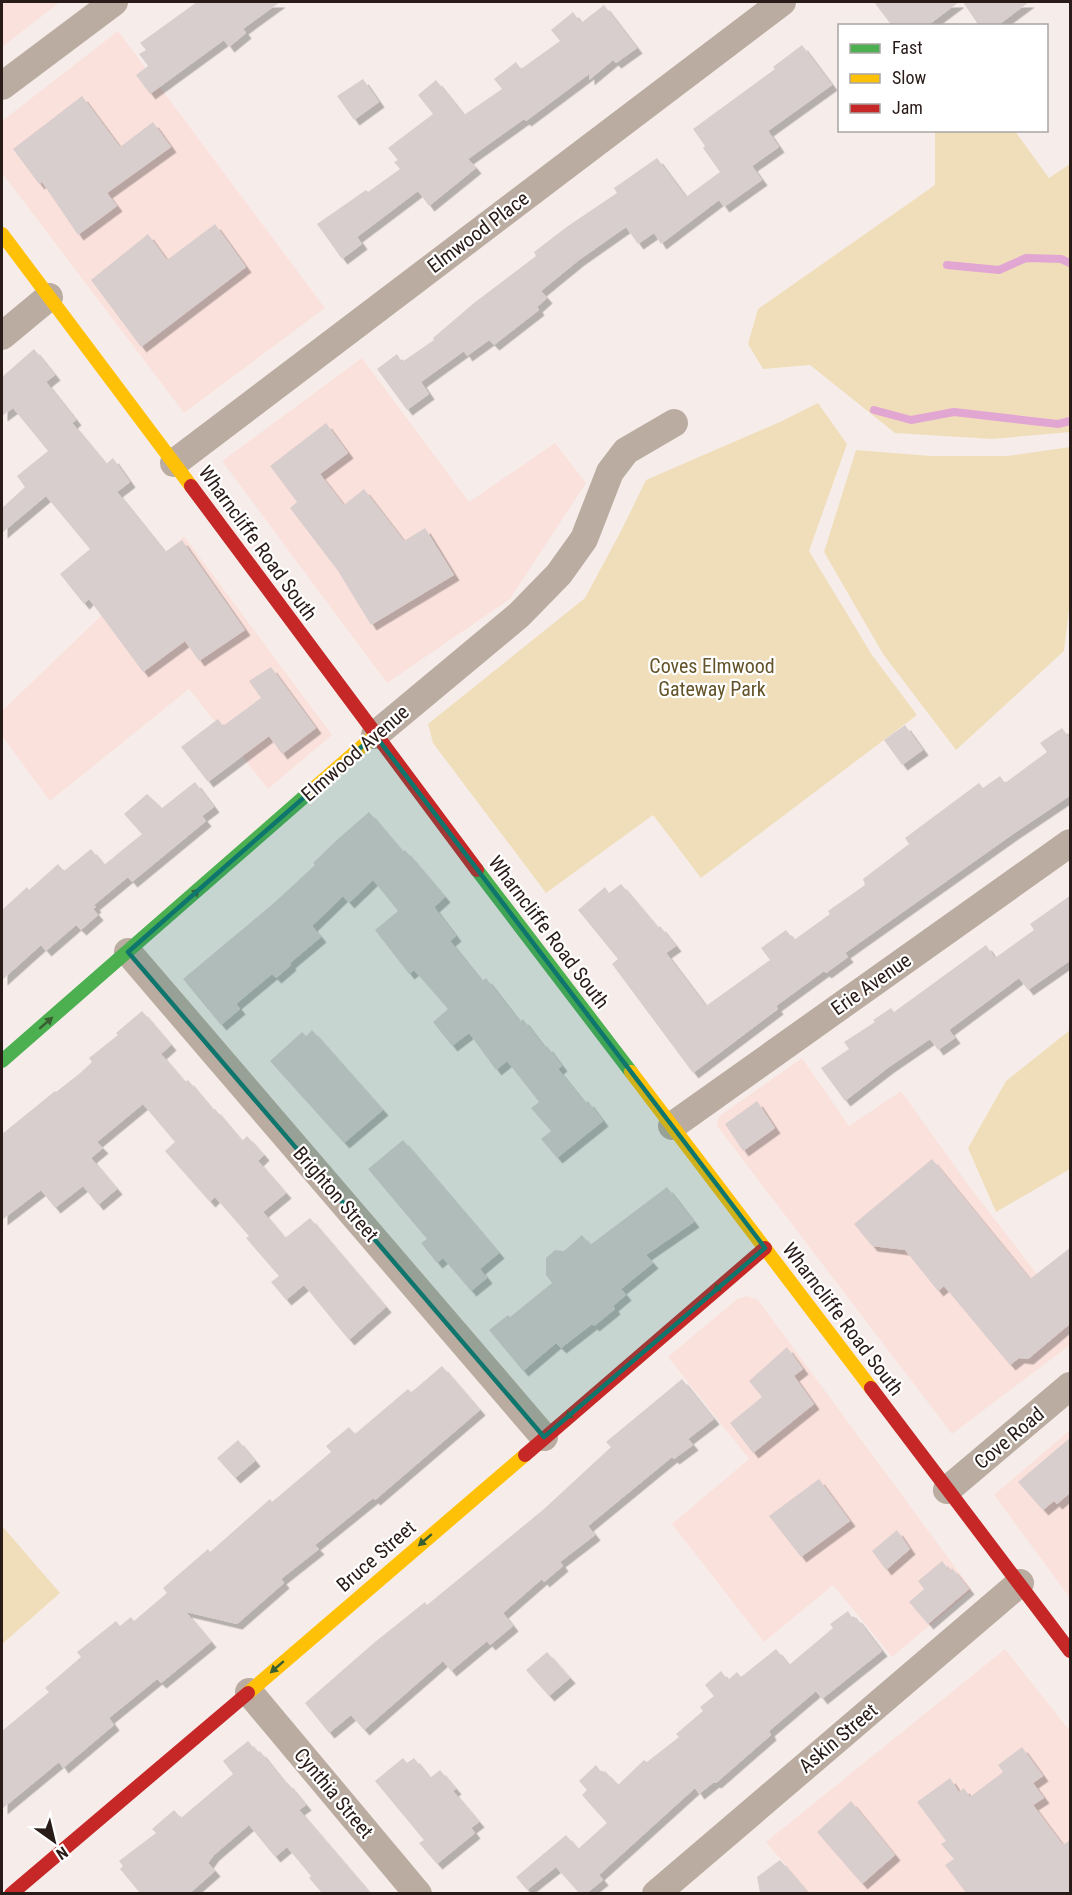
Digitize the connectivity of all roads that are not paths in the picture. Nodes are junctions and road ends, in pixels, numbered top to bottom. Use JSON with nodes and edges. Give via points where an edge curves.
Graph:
{"nodes":[{"id":1,"x":114,"y":2,"type":"edge"},
{"id":2,"x":782,"y":2,"type":"edge"},
{"id":3,"x":2,"y":86,"type":"edge"},
{"id":4,"x":2,"y":234,"type":"edge"},
{"id":5,"x":49,"y":297,"type":"junction"},
{"id":6,"x":2,"y":336,"type":"edge"},
{"id":7,"x":674,"y":423,"type":"dead end"},
{"id":8,"x":174,"y":463,"type":"junction"},
{"id":9,"x":375,"y":735,"type":"junction"},
{"id":10,"x":1071,"y":843,"type":"edge"},
{"id":11,"x":128,"y":952,"type":"junction"},
{"id":12,"x":2,"y":1061,"type":"edge"},
{"id":13,"x":672,"y":1126,"type":"junction"},
{"id":14,"x":765,"y":1248,"type":"junction"},
{"id":15,"x":1071,"y":1386,"type":"edge"},
{"id":16,"x":544,"y":1437,"type":"junction"},
{"id":17,"x":947,"y":1490,"type":"junction"},
{"id":18,"x":1020,"y":1583,"type":"junction"},
{"id":19,"x":1071,"y":1651,"type":"edge"},
{"id":20,"x":249,"y":1692,"type":"junction"},
{"id":21,"x":11,"y":1893,"type":"edge"},
{"id":22,"x":418,"y":1893,"type":"edge"},
{"id":23,"x":656,"y":1893,"type":"edge"}],
"edges":[{"from":1,"to":3,"type":"street"},
{"from":2,"to":8,"type":"street","name":"Elmwood Place"},
{"from":4,"to":5,"type":"main road","name":"Wharncliffe Road South"},
{"from":5,"to":6,"type":"street"},
{"from":5,"to":8,"type":"main road","name":"Wharncliffe Road South"},
{"from":7,"to":9,"type":"street","name":"Elmwood Avenue","via":[[626,452],[610,472],[584,539],[559,574],[519,615]]},
{"from":8,"to":9,"type":"main road","name":"Wharncliffe Road South"},
{"from":11,"to":9,"type":"main road","name":"Elmwood Avenue","one_way":true},
{"from":9,"to":13,"type":"main road","name":"Wharncliffe Road South"},
{"from":10,"to":13,"type":"street","name":"Erie Avenue"},
{"from":12,"to":11,"type":"main road","name":"Elmwood Avenue","one_way":true},
{"from":11,"to":16,"type":"street","name":"Brighton Street"},
{"from":13,"to":14,"type":"main road","name":"Wharncliffe Road South"},
{"from":14,"to":16,"type":"main road","name":"Bruce Street","one_way":true},
{"from":14,"to":17,"type":"main road","name":"Wharncliffe Road South"},
{"from":15,"to":17,"type":"street","name":"Cove Road"},
{"from":16,"to":20,"type":"main road","name":"Bruce Street","one_way":true},
{"from":17,"to":18,"type":"main road","name":"Wharncliffe Road South"},
{"from":18,"to":19,"type":"main road","name":"Wharncliffe Road South"},
{"from":18,"to":23,"type":"street","name":"Askin Street"},
{"from":20,"to":21,"type":"main road","name":"Bruce Street"},
{"from":20,"to":22,"type":"street","name":"Cynthia Street"}]}
